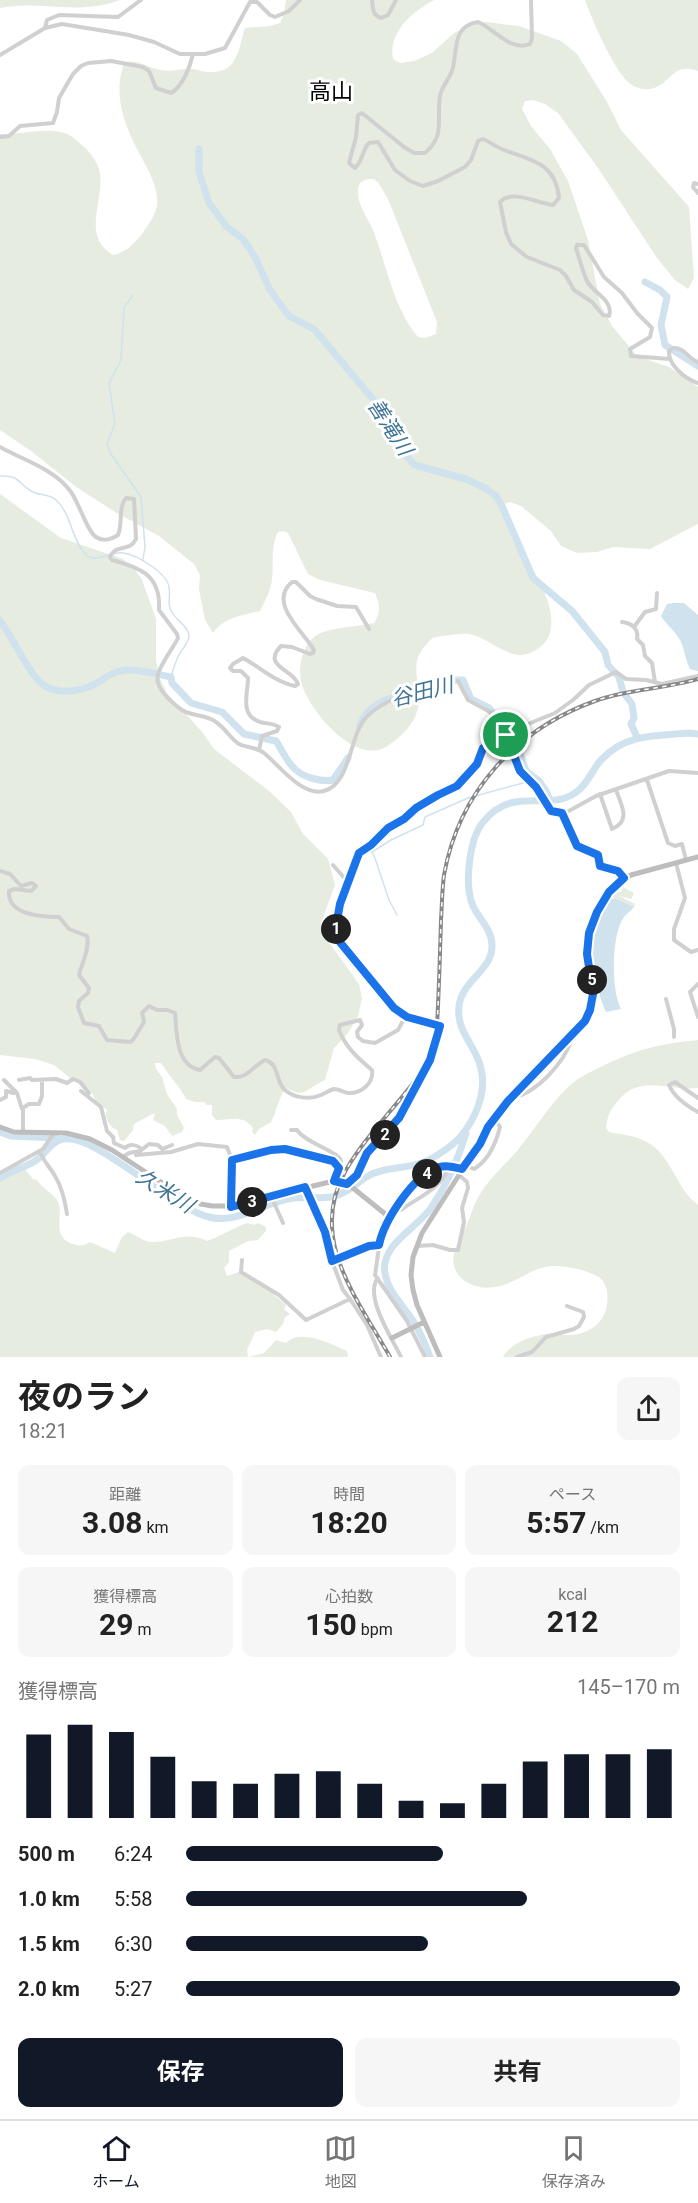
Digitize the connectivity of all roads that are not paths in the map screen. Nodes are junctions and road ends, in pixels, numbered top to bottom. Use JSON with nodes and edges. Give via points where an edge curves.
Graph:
{"nodes":[{"id":1,"x":141,"y":0,"type":"edge"},
{"id":2,"x":300,"y":0,"type":"edge"},
{"id":3,"x":372,"y":0,"type":"edge"},
{"id":4,"x":396,"y":0,"type":"edge"},
{"id":5,"x":531,"y":0,"type":"edge"},
{"id":6,"x":45,"y":28,"type":"junction"},
{"id":7,"x":193,"y":54,"type":"junction"},
{"id":8,"x":0,"y":55,"type":"edge"},
{"id":9,"x":0,"y":137,"type":"edge"},
{"id":10,"x":698,"y":184,"type":"edge"},
{"id":11,"x":698,"y":193,"type":"edge"},
{"id":12,"x":670,"y":359,"type":"junction"},
{"id":13,"x":698,"y":363,"type":"edge"},
{"id":14,"x":698,"y":383,"type":"edge"},
{"id":15,"x":0,"y":447,"type":"edge"},
{"id":16,"x":657,"y":593,"type":"dead end"},
{"id":17,"x":622,"y":622,"type":"dead end"},
{"id":18,"x":634,"y":627,"type":"junction"},
{"id":19,"x":369,"y":629,"type":"dead end"},
{"id":20,"x":698,"y":676,"type":"edge"},
{"id":21,"x":655,"y":682,"type":"junction"},
{"id":22,"x":506,"y":735,"type":"junction"},
{"id":23,"x":259,"y":750,"type":"junction"},
{"id":24,"x":698,"y":773,"type":"edge"},
{"id":25,"x":647,"y":780,"type":"junction"},
{"id":26,"x":616,"y":790,"type":"junction"},
{"id":27,"x":600,"y":794,"type":"junction"},
{"id":28,"x":562,"y":813,"type":"junction"},
{"id":29,"x":698,"y":857,"type":"edge"},
{"id":30,"x":686,"y":860,"type":"junction"},
{"id":31,"x":676,"y":863,"type":"junction"},
{"id":32,"x":333,"y":865,"type":"dead end"},
{"id":33,"x":0,"y":871,"type":"edge"},
{"id":34,"x":624,"y":878,"type":"junction"},
{"id":35,"x":348,"y":881,"type":"junction"},
{"id":36,"x":698,"y":951,"type":"edge"},
{"id":37,"x":698,"y":984,"type":"edge"},
{"id":38,"x":666,"y":999,"type":"dead end"},
{"id":39,"x":405,"y":1017,"type":"junction"},
{"id":40,"x":698,"y":1017,"type":"edge"},
{"id":41,"x":572,"y":1036,"type":"junction"},
{"id":42,"x":674,"y":1037,"type":"dead end"},
{"id":43,"x":4,"y":1080,"type":"dead end"},
{"id":44,"x":19,"y":1080,"type":"dead end"},
{"id":45,"x":42,"y":1080,"type":"junction"},
{"id":46,"x":15,"y":1092,"type":"junction"},
{"id":47,"x":81,"y":1092,"type":"dead end"},
{"id":48,"x":89,"y":1093,"type":"dead end"},
{"id":49,"x":511,"y":1098,"type":"junction"},
{"id":50,"x":698,"y":1098,"type":"edge"},
{"id":51,"x":0,"y":1100,"type":"edge"},
{"id":52,"x":23,"y":1109,"type":"junction"},
{"id":53,"x":698,"y":1112,"type":"edge"},
{"id":54,"x":495,"y":1119,"type":"junction"},
{"id":55,"x":0,"y":1127,"type":"edge"},
{"id":56,"x":291,"y":1130,"type":"dead end"},
{"id":57,"x":22,"y":1132,"type":"junction"},
{"id":58,"x":54,"y":1132,"type":"junction"},
{"id":59,"x":172,"y":1145,"type":"dead end"},
{"id":60,"x":142,"y":1149,"type":"junction"},
{"id":61,"x":40,"y":1151,"type":"junction"},
{"id":62,"x":136,"y":1155,"type":"dead end"},
{"id":63,"x":123,"y":1157,"type":"junction"},
{"id":64,"x":232,"y":1160,"type":"junction"},
{"id":65,"x":449,"y":1167,"type":"junction"},
{"id":66,"x":339,"y":1168,"type":"junction"},
{"id":67,"x":461,"y":1169,"type":"junction"},
{"id":68,"x":0,"y":1173,"type":"edge"},
{"id":69,"x":334,"y":1181,"type":"junction"},
{"id":70,"x":347,"y":1184,"type":"junction"},
{"id":71,"x":306,"y":1189,"type":"junction"},
{"id":72,"x":272,"y":1197,"type":"junction"},
{"id":73,"x":231,"y":1207,"type":"junction"},
{"id":74,"x":396,"y":1207,"type":"junction"},
{"id":75,"x":67,"y":1214,"type":"dead end"},
{"id":76,"x":389,"y":1217,"type":"junction"},
{"id":77,"x":283,"y":1223,"type":"dead end"},
{"id":78,"x":379,"y":1245,"type":"junction"},
{"id":79,"x":417,"y":1246,"type":"junction"},
{"id":80,"x":242,"y":1260,"type":"dead end"},
{"id":81,"x":332,"y":1261,"type":"junction"},
{"id":82,"x":377,"y":1280,"type":"junction"},
{"id":83,"x":350,"y":1299,"type":"junction"},
{"id":84,"x":567,"y":1306,"type":"dead end"},
{"id":85,"x":423,"y":1323,"type":"junction"},
{"id":86,"x":412,"y":1328,"type":"junction"},
{"id":87,"x":392,"y":1338,"type":"junction"},
{"id":88,"x":381,"y":1357,"type":"edge"},
{"id":89,"x":401,"y":1357,"type":"edge"},
{"id":90,"x":425,"y":1357,"type":"edge"},
{"id":91,"x":440,"y":1357,"type":"edge"},
{"id":92,"x":517,"y":1357,"type":"edge"}],
"edges":[{"from":1,"to":6,"type":"street","via":[[118,16],[59,15],[47,20]]},
{"from":2,"to":7,"type":"street","via":[[275,17],[257,2],[249,2],[225,48]]},
{"from":3,"to":4,"type":"street","via":[[373,11],[381,18],[388,15]]},
{"from":5,"to":12,"type":"street","via":[[530,44],[512,44],[478,22],[460,32],[455,61],[440,97],[440,127],[427,151],[414,153],[362,113],[357,118],[350,163],[355,168],[362,161],[366,146],[378,142],[395,170],[416,184],[430,185],[468,164],[478,141],[483,139],[543,164],[559,198],[553,205],[508,196],[502,200],[511,244],[526,257],[560,270],[574,290],[609,316],[605,300],[587,280],[576,248],[584,245],[604,277],[652,328],[650,337],[630,350],[631,356]]},
{"from":6,"to":7,"type":"street","via":[[80,25],[154,42],[180,54]]},
{"from":6,"to":8,"type":"street"},
{"from":7,"to":9,"type":"street","via":[[190,67],[171,93],[156,88],[143,67],[111,61],[81,66],[59,98],[53,123],[20,126],[9,136]]},
{"from":10,"to":11,"type":"street","via":[[693,187]]},
{"from":12,"to":13,"type":"street","via":[[669,351],[677,348]]},
{"from":12,"to":14,"type":"street","via":[[685,377]]},
{"from":15,"to":23,"type":"street","via":[[67,487],[92,532],[101,540],[118,535],[122,503],[126,498],[134,500],[133,545],[116,549],[110,557],[144,572],[155,583],[160,596],[159,610],[177,633],[178,638],[162,664],[158,683],[180,709],[210,718],[236,742]]},
{"from":16,"to":18,"type":"street","via":[[656,609],[645,612]]},
{"from":17,"to":18,"type":"street"},
{"from":18,"to":21,"type":"street","via":[[645,656],[652,663]]},
{"from":19,"to":23,"type":"street","via":[[356,607],[316,599],[296,582],[287,586],[284,595],[290,620],[314,653],[281,646],[274,659],[298,684],[286,684],[243,658],[230,668],[248,678],[245,704],[251,716],[279,727],[262,736]]},
{"from":20,"to":21,"type":"street","via":[[668,684]]},
{"from":21,"to":22,"type":"street","via":[[626,679],[616,672],[588,685],[555,713]]},
{"from":22,"to":23,"type":"street","via":[[490,712],[468,700],[458,681],[378,707],[360,726],[341,776],[324,791],[315,791],[289,777]]},
{"from":22,"to":28,"type":"street","via":[[520,771],[548,808]]},
{"from":22,"to":35,"type":"street","via":[[483,748],[477,764],[457,786],[416,808],[359,853]]},
{"from":24,"to":25,"type":"street","via":[[669,771]]},
{"from":25,"to":26,"type":"street"},
{"from":25,"to":30,"type":"street","via":[[668,843],[682,844]]},
{"from":26,"to":27,"type":"street"},
{"from":26,"to":27,"type":"street","via":[[625,818],[612,829]]},
{"from":27,"to":28,"type":"street"},
{"from":28,"to":34,"type":"street","via":[[577,846],[598,855],[600,866],[618,871]]},
{"from":29,"to":30,"type":"main road"},
{"from":30,"to":31,"type":"main road"},
{"from":31,"to":34,"type":"main road"},
{"from":31,"to":36,"type":"street","via":[[685,898],[674,940],[691,952]]},
{"from":32,"to":35,"type":"street"},
{"from":33,"to":39,"type":"street","via":[[10,874],[21,886],[36,886],[32,891],[9,891],[11,902],[20,909],[31,915],[59,917],[69,929],[87,936],[79,975],[89,988],[78,1007],[84,1023],[99,1026],[107,1040],[133,1040],[144,1022],[142,1013],[149,1006],[172,1010],[179,1048],[195,1069],[219,1058],[234,1077],[240,1077],[265,1060],[276,1070],[285,1090],[309,1098],[334,1089],[356,1092],[371,1079],[372,1070],[345,1044],[340,1025],[360,1020],[358,1037],[375,1043],[398,1030]]},
{"from":34,"to":41,"type":"main road","via":[[609,892],[592,923],[587,944],[592,983],[590,1010]]},
{"from":35,"to":39,"type":"street","via":[[336,926],[339,941]]},
{"from":37,"to":40,"type":"street","via":[[690,992]]},
{"from":38,"to":42,"type":"street"},
{"from":39,"to":70,"type":"street","via":[[440,1026],[438,1040],[399,1118],[367,1153],[357,1175]]},
{"from":41,"to":49,"type":"main road"},
{"from":41,"to":49,"type":"street","via":[[569,1047],[544,1079],[523,1096]]},
{"from":43,"to":46,"type":"street"},
{"from":44,"to":45,"type":"street"},
{"from":45,"to":48,"type":"street","via":[[67,1083],[73,1079]]},
{"from":45,"to":52,"type":"street","via":[[39,1104]]},
{"from":46,"to":51,"type":"street","via":[[6,1091]]},
{"from":46,"to":52,"type":"street"},
{"from":47,"to":60,"type":"street","via":[[103,1110],[114,1143]]},
{"from":49,"to":54,"type":"main road"},
{"from":50,"to":53,"type":"street","via":[[675,1082],[669,1085],[683,1103]]},
{"from":52,"to":57,"type":"street"},
{"from":54,"to":67,"type":"main road"},
{"from":54,"to":67,"type":"street","via":[[500,1126],[486,1159],[474,1169]]},
{"from":55,"to":57,"type":"main road"},
{"from":56,"to":66,"type":"street","via":[[335,1154],[340,1158]]},
{"from":57,"to":58,"type":"main road"},
{"from":58,"to":61,"type":"street"},
{"from":58,"to":63,"type":"main road","via":[[90,1139]]},
{"from":59,"to":60,"type":"street","via":[[162,1149],[149,1144]]},
{"from":60,"to":63,"type":"street"},
{"from":61,"to":68,"type":"street"},
{"from":61,"to":75,"type":"street","via":[[66,1200]]},
{"from":62,"to":64,"type":"street","via":[[203,1144],[227,1147]]},
{"from":63,"to":73,"type":"main road","via":[[201,1204]]},
{"from":64,"to":66,"type":"street","via":[[285,1149],[333,1161]]},
{"from":64,"to":73,"type":"street"},
{"from":65,"to":67,"type":"main road"},
{"from":65,"to":74,"type":"main road","via":[[435,1168],[424,1176]]},
{"from":65,"to":74,"type":"street","via":[[434,1189],[400,1210]]},
{"from":66,"to":69,"type":"street"},
{"from":67,"to":79,"type":"main road"},
{"from":67,"to":79,"type":"street","via":[[468,1188],[458,1250]]},
{"from":69,"to":70,"type":"main road"},
{"from":69,"to":71,"type":"main road"},
{"from":70,"to":76,"type":"main road"},
{"from":71,"to":72,"type":"main road"},
{"from":71,"to":81,"type":"street","via":[[325,1232]]},
{"from":72,"to":73,"type":"main road"},
{"from":72,"to":77,"type":"street"},
{"from":74,"to":76,"type":"main road"},
{"from":76,"to":78,"type":"street"},
{"from":78,"to":81,"type":"street"},
{"from":78,"to":82,"type":"street"},
{"from":79,"to":85,"type":"main road","via":[[412,1290]]},
{"from":80,"to":83,"type":"street","via":[[241,1272],[279,1295],[306,1320]]},
{"from":81,"to":83,"type":"street"},
{"from":82,"to":86,"type":"street"},
{"from":82,"to":87,"type":"street","via":[[374,1298]]},
{"from":83,"to":88,"type":"street"},
{"from":84,"to":92,"type":"street","via":[[583,1312],[579,1326],[546,1337],[532,1352]]},
{"from":85,"to":86,"type":"main road"},
{"from":85,"to":91,"type":"main road"},
{"from":86,"to":87,"type":"main road"},
{"from":86,"to":90,"type":"street"},
{"from":87,"to":89,"type":"street"}]}
